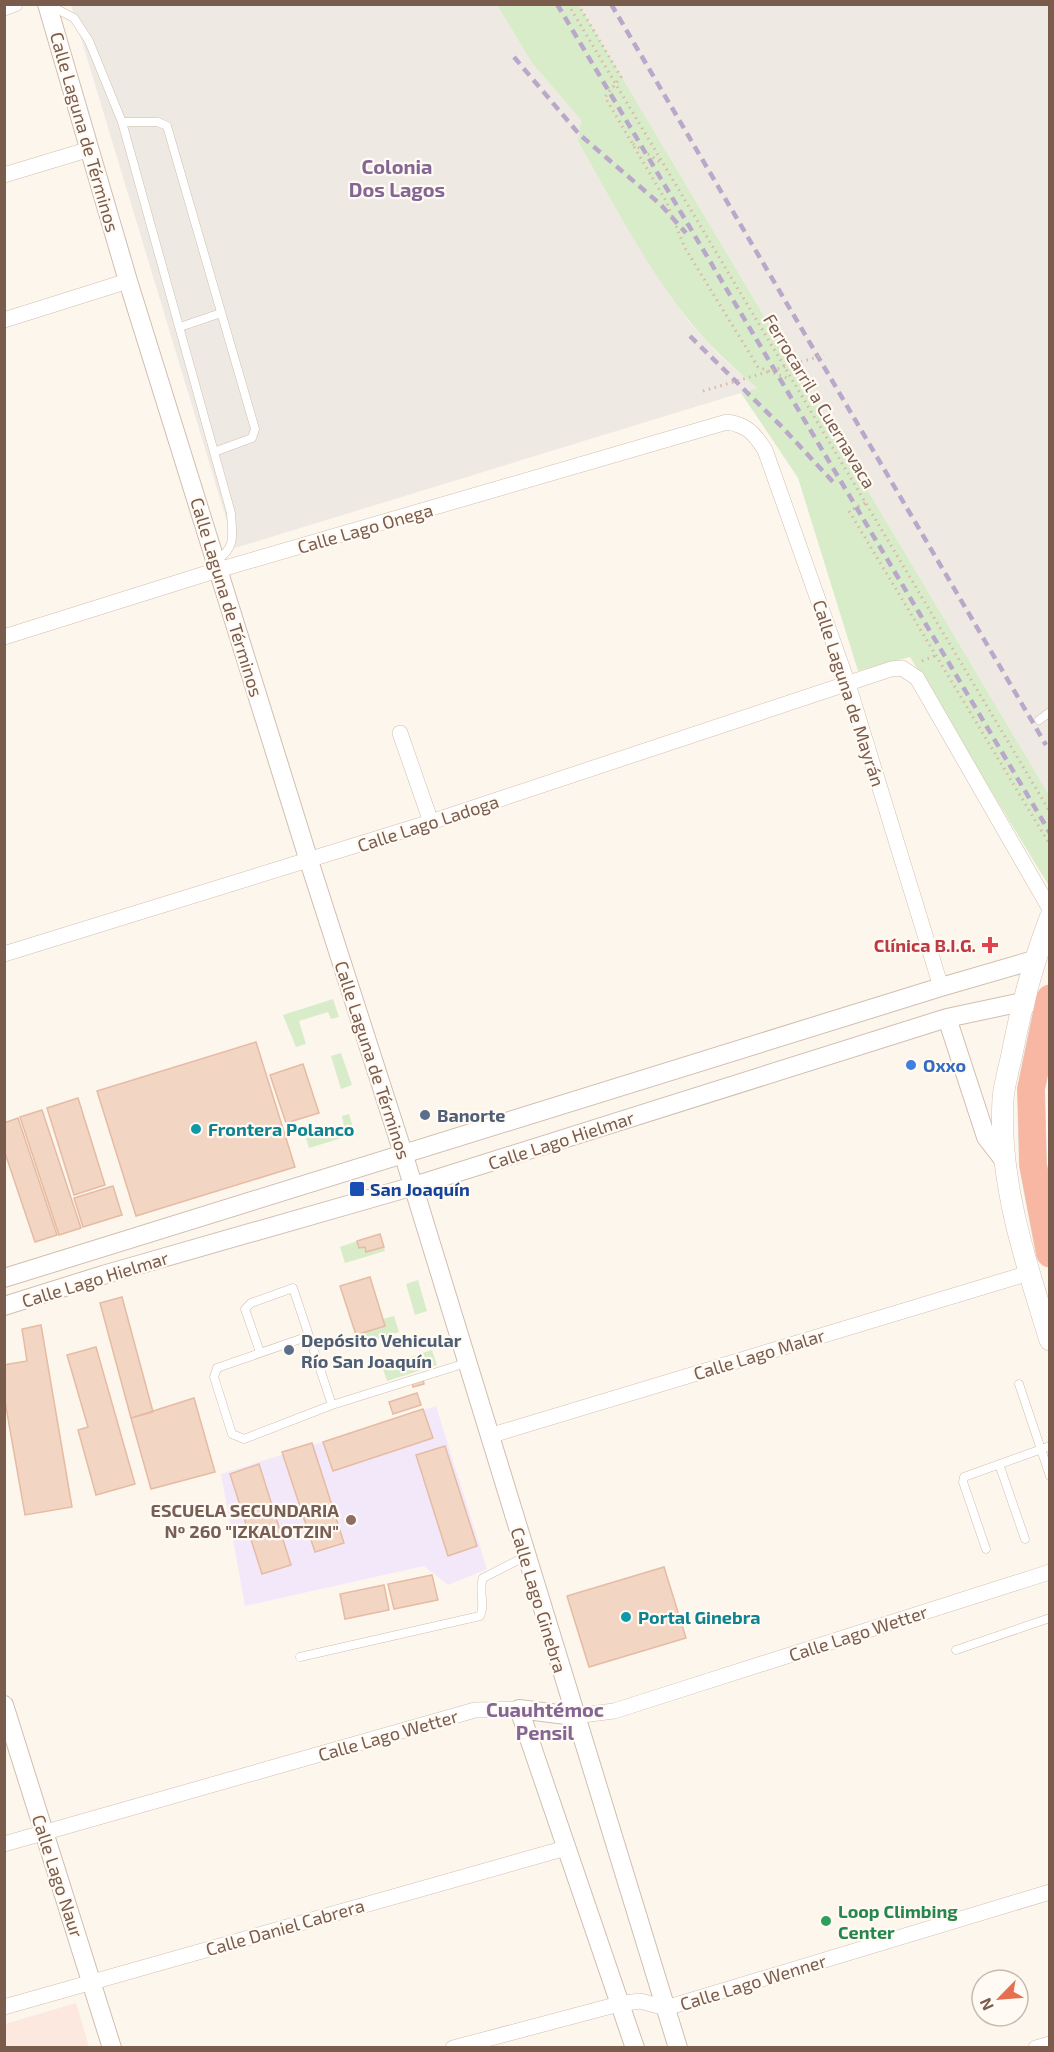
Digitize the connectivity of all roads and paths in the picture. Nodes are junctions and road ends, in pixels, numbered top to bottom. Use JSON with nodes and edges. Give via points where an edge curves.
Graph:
{"nodes":[{"id":1,"x":15,"y":4,"type":"edge"},
{"id":2,"x":567,"y":4,"type":"edge"},
{"id":3,"x":578,"y":4,"type":"edge"},
{"id":4,"x":47,"y":5,"type":"edge"},
{"id":5,"x":4,"y":8,"type":"edge"},
{"id":6,"x":615,"y":84,"type":"junction"},
{"id":7,"x":122,"y":122,"type":"junction"},
{"id":8,"x":632,"y":143,"type":"junction"},
{"id":9,"x":90,"y":149,"type":"junction"},
{"id":10,"x":663,"y":164,"type":"junction"},
{"id":11,"x":4,"y":175,"type":"edge"},
{"id":12,"x":128,"y":281,"type":"junction"},
{"id":13,"x":221,"y":313,"type":"junction"},
{"id":14,"x":4,"y":320,"type":"edge"},
{"id":15,"x":180,"y":327,"type":"junction"},
{"id":16,"x":824,"y":355,"type":"dead end"},
{"id":17,"x":792,"y":380,"type":"junction"},
{"id":18,"x":703,"y":391,"type":"dead end"},
{"id":19,"x":727,"y":422,"type":"joint"},
{"id":20,"x":214,"y":452,"type":"junction"},
{"id":21,"x":865,"y":503,"type":"junction"},
{"id":22,"x":218,"y":565,"type":"junction"},
{"id":23,"x":4,"y":637,"type":"edge"},
{"id":24,"x":848,"y":684,"type":"junction"},
{"id":25,"x":1050,"y":712,"type":"edge"},
{"id":26,"x":1039,"y":720,"type":"dead end"},
{"id":27,"x":400,"y":733,"type":"dead end"},
{"id":28,"x":1050,"y":812,"type":"edge"},
{"id":29,"x":432,"y":822,"type":"junction"},
{"id":30,"x":1050,"y":845,"type":"edge"},
{"id":31,"x":309,"y":861,"type":"junction"},
{"id":32,"x":1050,"y":909,"type":"edge"},
{"id":33,"x":1050,"y":918,"type":"edge"},
{"id":34,"x":4,"y":954,"type":"edge"},
{"id":35,"x":1034,"y":960,"type":"junction"},
{"id":36,"x":941,"y":987,"type":"junction"},
{"id":37,"x":1050,"y":998,"type":"edge"},
{"id":38,"x":1022,"y":1002,"type":"junction"},
{"id":39,"x":1050,"y":1003,"type":"edge"},
{"id":40,"x":947,"y":1018,"type":"junction"},
{"id":41,"x":404,"y":1156,"type":"junction"},
{"id":42,"x":1050,"y":1158,"type":"edge"},
{"id":43,"x":1006,"y":1163,"type":"junction"},
{"id":44,"x":414,"y":1186,"type":"junction"},
{"id":45,"x":1050,"y":1254,"type":"edge"},
{"id":46,"x":1029,"y":1273,"type":"junction"},
{"id":47,"x":4,"y":1278,"type":"edge"},
{"id":48,"x":4,"y":1306,"type":"edge"},
{"id":49,"x":309,"y":1336,"type":"junction"},
{"id":50,"x":1050,"y":1340,"type":"edge"},
{"id":51,"x":260,"y":1352,"type":"junction"},
{"id":52,"x":466,"y":1363,"type":"junction"},
{"id":53,"x":1019,"y":1384,"type":"dead end"},
{"id":54,"x":332,"y":1405,"type":"junction"},
{"id":55,"x":489,"y":1436,"type":"junction"},
{"id":56,"x":1050,"y":1446,"type":"edge"},
{"id":57,"x":1041,"y":1449,"type":"junction"},
{"id":58,"x":999,"y":1464,"type":"junction"},
{"id":59,"x":1050,"y":1476,"type":"edge"},
{"id":60,"x":1025,"y":1539,"type":"dead end"},
{"id":61,"x":986,"y":1549,"type":"dead end"},
{"id":62,"x":526,"y":1556,"type":"junction"},
{"id":63,"x":1050,"y":1572,"type":"edge"},
{"id":64,"x":1050,"y":1618,"type":"edge"},
{"id":65,"x":956,"y":1650,"type":"dead end"},
{"id":66,"x":300,"y":1657,"type":"dead end"},
{"id":67,"x":4,"y":1705,"type":"edge"},
{"id":68,"x":519,"y":1708,"type":"junction"},
{"id":69,"x":574,"y":1716,"type":"junction"},
{"id":70,"x":44,"y":1833,"type":"junction"},
{"id":71,"x":4,"y":1844,"type":"edge"},
{"id":72,"x":566,"y":1848,"type":"junction"},
{"id":73,"x":1050,"y":1893,"type":"edge"},
{"id":74,"x":91,"y":1982,"type":"junction"},
{"id":75,"x":619,"y":2004,"type":"junction"},
{"id":76,"x":4,"y":2007,"type":"edge"},
{"id":77,"x":666,"y":2008,"type":"junction"},
{"id":78,"x":1050,"y":2044,"type":"edge"},
{"id":79,"x":112,"y":2048,"type":"edge"},
{"id":80,"x":453,"y":2048,"type":"edge"},
{"id":81,"x":635,"y":2048,"type":"edge"},
{"id":82,"x":678,"y":2048,"type":"edge"},
{"id":83,"x":1036,"y":2048,"type":"edge"}],
"edges":[{"from":1,"to":5,"type":"street"},
{"from":2,"to":6,"type":"path","name":"Ferrocarril a Cuernavaca"},
{"from":3,"to":6,"type":"path","via":[[621,77]]},
{"from":4,"to":7,"type":"lane","via":[[74,18],[89,41]]},
{"from":4,"to":9,"type":"street","name":"Calle Laguna de Términos"},
{"from":6,"to":8,"type":"path","via":[[605,97]]},
{"from":6,"to":10,"type":"path","name":"Ferrocarril a Cuernavaca"},
{"from":7,"to":13,"type":"lane","via":[[158,122],[167,126]]},
{"from":7,"to":15,"type":"lane"},
{"from":8,"to":10,"type":"path"},
{"from":8,"to":17,"type":"path","via":[[666,201],[685,248],[758,367]]},
{"from":9,"to":11,"type":"street"},
{"from":9,"to":12,"type":"street","name":"Calle Laguna de Términos"},
{"from":10,"to":17,"type":"path","name":"Ferrocarril a Cuernavaca"},
{"from":12,"to":14,"type":"street"},
{"from":12,"to":22,"type":"street","name":"Calle Laguna de Términos"},
{"from":13,"to":15,"type":"lane"},
{"from":13,"to":20,"type":"lane","via":[[255,429],[252,438]]},
{"from":15,"to":20,"type":"lane"},
{"from":16,"to":18,"type":"path","bridge":true},
{"from":17,"to":21,"type":"path","name":"Ferrocarril a Cuernavaca"},
{"from":19,"to":22,"type":"street","name":"Calle Lago Onega"},
{"from":19,"to":24,"type":"street","name":"Calle Laguna de Mayrán","via":[[743,424],[765,450]]},
{"from":20,"to":22,"type":"lane","via":[[231,513],[232,534],[230,550]]},
{"from":21,"to":28,"type":"path","name":"Ferrocarril a Cuernavaca"},
{"from":21,"to":30,"type":"path","via":[[849,511]]},
{"from":22,"to":23,"type":"street","name":"Calle Lago Onega"},
{"from":22,"to":31,"type":"street","name":"Calle Laguna de Términos"},
{"from":24,"to":29,"type":"street","name":"Calle Lago Ladoga"},
{"from":24,"to":32,"type":"street","name":"Calle Lago Ladoga","via":[[902,668],[917,678]]},
{"from":24,"to":36,"type":"street","name":"Calle Laguna de Mayrán"},
{"from":25,"to":26,"type":"lane"},
{"from":27,"to":29,"type":"street"},
{"from":29,"to":31,"type":"street","name":"Calle Lago Ladoga"},
{"from":31,"to":34,"type":"street","name":"Calle Lago Ladoga"},
{"from":31,"to":41,"type":"street","name":"Calle Laguna de Términos"},
{"from":33,"to":35,"type":"main road"},
{"from":35,"to":36,"type":"street","name":"Calle Lago Hielmar"},
{"from":35,"to":38,"type":"main road"},
{"from":36,"to":41,"type":"street","name":"Calle Lago Hielmar"},
{"from":37,"to":45,"type":"highway","bridge":true,"via":[[1031,1089],[1033,1166]]},
{"from":38,"to":39,"type":"street","name":"Calle Lago Hielmar"},
{"from":38,"to":40,"type":"street","name":"Calle Lago Hielmar"},
{"from":38,"to":43,"type":"main road","via":[[1003,1099]]},
{"from":40,"to":43,"type":"street","via":[[987,1137]]},
{"from":40,"to":44,"type":"street","name":"Calle Lago Hielmar"},
{"from":41,"to":44,"type":"street","name":"Calle Laguna de Términos"},
{"from":41,"to":47,"type":"street","name":"Calle Lago Hielmar"},
{"from":42,"to":43,"type":"main road"},
{"from":43,"to":46,"type":"main road"},
{"from":44,"to":48,"type":"street","name":"Calle Lago Hielmar"},
{"from":44,"to":52,"type":"street","name":"Calle Lago Ginebra"},
{"from":46,"to":50,"type":"main road"},
{"from":46,"to":55,"type":"street","name":"Calle Lago Malar"},
{"from":49,"to":51,"type":"lane"},
{"from":49,"to":51,"type":"lane","via":[[293,1288],[251,1303],[245,1309]]},
{"from":49,"to":54,"type":"lane"},
{"from":51,"to":54,"type":"lane","via":[[222,1365],[214,1372],[232,1434],[244,1438]]},
{"from":52,"to":54,"type":"lane"},
{"from":52,"to":55,"type":"street","name":"Calle Lago Ginebra"},
{"from":53,"to":57,"type":"lane"},
{"from":55,"to":62,"type":"street","name":"Calle Lago Ginebra"},
{"from":56,"to":57,"type":"lane"},
{"from":57,"to":58,"type":"lane"},
{"from":57,"to":59,"type":"lane"},
{"from":58,"to":60,"type":"lane"},
{"from":58,"to":61,"type":"lane","via":[[963,1479]]},
{"from":62,"to":66,"type":"lane","via":[[483,1578],[480,1616]]},
{"from":62,"to":69,"type":"street","name":"Calle Lago Ginebra"},
{"from":63,"to":69,"type":"street","name":"Calle Lago Wetter","via":[[614,1711]]},
{"from":64,"to":65,"type":"lane"},
{"from":67,"to":70,"type":"street","name":"Calle Lago Naur"},
{"from":68,"to":69,"type":"street","name":"Calle Lago Wetter"},
{"from":68,"to":70,"type":"street","name":"Calle Lago Wetter","via":[[475,1710]]},
{"from":68,"to":72,"type":"street"},
{"from":69,"to":77,"type":"street","name":"Calle Lago Ginebra"},
{"from":70,"to":71,"type":"street","name":"Calle Lago Wetter"},
{"from":70,"to":74,"type":"street","name":"Calle Lago Naur"},
{"from":72,"to":74,"type":"street","name":"Calle Daniel Cabrera"},
{"from":72,"to":75,"type":"street"},
{"from":73,"to":77,"type":"street","name":"Calle Lago Wenner"},
{"from":74,"to":76,"type":"street","name":"Calle Daniel Cabrera"},
{"from":74,"to":79,"type":"street","name":"Calle Lago Naur"},
{"from":75,"to":77,"type":"street","name":"Calle Lago Wenner","via":[[640,2001]]},
{"from":75,"to":80,"type":"street","name":"Calle Lago Wenner"},
{"from":75,"to":81,"type":"street"},
{"from":77,"to":82,"type":"street","name":"Calle Lago Ginebra"},
{"from":78,"to":83,"type":"street"}]}
